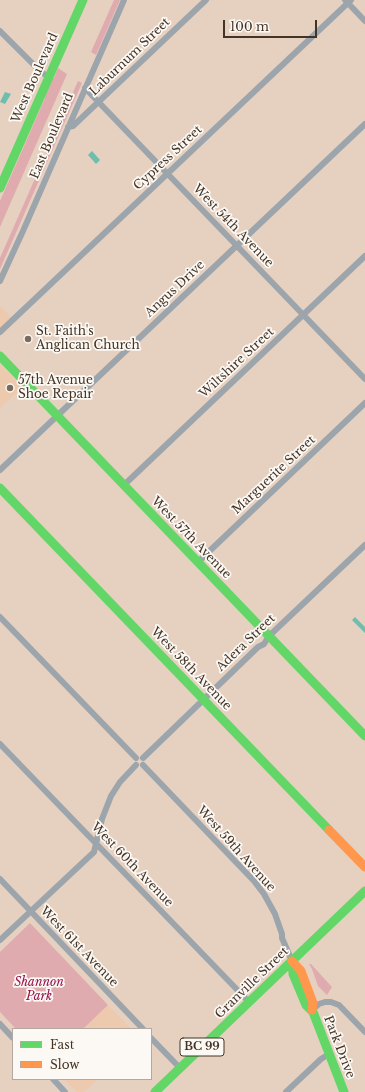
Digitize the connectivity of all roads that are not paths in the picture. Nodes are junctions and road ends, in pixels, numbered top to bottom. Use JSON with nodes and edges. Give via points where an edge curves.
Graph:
{"nodes":[{"id":1,"x":83,"y":0,"type":"edge"},
{"id":2,"x":124,"y":0,"type":"edge"},
{"id":3,"x":206,"y":0,"type":"edge"},
{"id":4,"x":348,"y":1,"type":"edge"},
{"id":5,"x":365,"y":21,"type":"edge"},
{"id":6,"x":0,"y":31,"type":"edge"},
{"id":7,"x":49,"y":77,"type":"junction"},
{"id":8,"x":85,"y":88,"type":"junction"},
{"id":9,"x":99,"y":102,"type":"junction"},
{"id":10,"x":365,"y":124,"type":"edge"},
{"id":11,"x":68,"y":127,"type":"junction"},
{"id":12,"x":168,"y":174,"type":"junction"},
{"id":13,"x":0,"y":188,"type":"edge"},
{"id":14,"x":237,"y":245,"type":"junction"},
{"id":15,"x":365,"y":256,"type":"edge"},
{"id":16,"x":0,"y":281,"type":"edge"},
{"id":17,"x":303,"y":315,"type":"junction"},
{"id":18,"x":0,"y":332,"type":"edge"},
{"id":19,"x":0,"y":356,"type":"edge"},
{"id":20,"x":365,"y":379,"type":"edge"},
{"id":21,"x":365,"y":404,"type":"edge"},
{"id":22,"x":57,"y":416,"type":"junction"},
{"id":23,"x":0,"y":470,"type":"edge"},
{"id":24,"x":124,"y":485,"type":"junction"},
{"id":25,"x":0,"y":488,"type":"edge"},
{"id":26,"x":365,"y":544,"type":"edge"},
{"id":27,"x":198,"y":562,"type":"junction"},
{"id":28,"x":0,"y":617,"type":"edge"},
{"id":29,"x":269,"y":636,"type":"junction"},
{"id":30,"x":204,"y":699,"type":"junction"},
{"id":31,"x":365,"y":736,"type":"edge"},
{"id":32,"x":0,"y":744,"type":"edge"},
{"id":33,"x":139,"y":761,"type":"junction"},
{"id":34,"x":96,"y":844,"type":"junction"},
{"id":35,"x":365,"y":867,"type":"edge"},
{"id":36,"x":0,"y":879,"type":"edge"},
{"id":37,"x":365,"y":891,"type":"edge"},
{"id":38,"x":31,"y":912,"type":"junction"},
{"id":39,"x":0,"y":940,"type":"edge"},
{"id":40,"x":292,"y":961,"type":"junction"},
{"id":41,"x":249,"y":1002,"type":"junction"},
{"id":42,"x":312,"y":1010,"type":"junction"},
{"id":43,"x":0,"y":1024,"type":"edge"},
{"id":44,"x":142,"y":1028,"type":"edge"},
{"id":45,"x":365,"y":1032,"type":"edge"},
{"id":46,"x":12,"y":1037,"type":"edge"},
{"id":47,"x":152,"y":1039,"type":"edge"},
{"id":48,"x":329,"y":1054,"type":"junction"},
{"id":49,"x":180,"y":1068,"type":"junction"},
{"id":50,"x":54,"y":1080,"type":"edge"},
{"id":51,"x":65,"y":1092,"type":"edge"},
{"id":52,"x":155,"y":1092,"type":"edge"},
{"id":53,"x":286,"y":1092,"type":"edge"},
{"id":54,"x":344,"y":1092,"type":"edge"}],
"edges":[{"from":1,"to":7,"type":"main road","name":"West Boulevard"},
{"from":2,"to":8,"type":"street","name":"East Boulevard"},
{"from":3,"to":9,"type":"street","name":"Laburnum Street"},
{"from":4,"to":5,"type":"street"},
{"from":4,"to":12,"type":"street","name":"Cypress Street"},
{"from":6,"to":7,"type":"street"},
{"from":7,"to":13,"type":"main road","name":"West Boulevard"},
{"from":8,"to":9,"type":"street","name":"West 54th Avenue"},
{"from":8,"to":11,"type":"street","name":"East Boulevard"},
{"from":9,"to":11,"type":"street","name":"Laburnum Street","via":[[73,126]]},
{"from":9,"to":12,"type":"street","name":"West 54th Avenue"},
{"from":10,"to":14,"type":"street","name":"Angus Drive"},
{"from":11,"to":16,"type":"street","name":"East Boulevard"},
{"from":12,"to":14,"type":"street","name":"West 54th Avenue"},
{"from":12,"to":18,"type":"street","name":"Cypress Street"},
{"from":14,"to":17,"type":"street","name":"West 54th Avenue"},
{"from":14,"to":22,"type":"street","name":"Angus Drive"},
{"from":15,"to":17,"type":"street","name":"Wiltshire Street"},
{"from":17,"to":20,"type":"street","name":"West 54th Avenue"},
{"from":17,"to":24,"type":"street","name":"Wiltshire Street"},
{"from":19,"to":22,"type":"main road","name":"West 57th Avenue"},
{"from":21,"to":27,"type":"street","name":"Marguerite Street"},
{"from":22,"to":23,"type":"street","name":"Angus Drive"},
{"from":22,"to":24,"type":"main road","name":"West 57th Avenue"},
{"from":24,"to":27,"type":"main road","name":"West 57th Avenue"},
{"from":25,"to":30,"type":"main road","name":"West 58th Avenue"},
{"from":26,"to":29,"type":"street","name":"Adera Street"},
{"from":27,"to":29,"type":"main road","name":"West 57th Avenue"},
{"from":28,"to":33,"type":"street","name":"West 59th Avenue"},
{"from":29,"to":30,"type":"street","name":"Adera Street","via":[[267,641]]},
{"from":29,"to":31,"type":"main road","name":"West 57th Avenue"},
{"from":30,"to":33,"type":"street","name":"Adera Street"},
{"from":30,"to":35,"type":"main road","name":"West 58th Avenue"},
{"from":32,"to":34,"type":"street","name":"West 60th Avenue"},
{"from":33,"to":34,"type":"street","name":"Adera Street","via":[[111,796]]},
{"from":33,"to":40,"type":"street","name":"West 59th Avenue","via":[[254,881],[270,902]]},
{"from":34,"to":38,"type":"street","name":"Adera Street","via":[[94,852]]},
{"from":34,"to":41,"type":"street","name":"West 60th Avenue"},
{"from":36,"to":38,"type":"street","name":"West 61st Avenue"},
{"from":37,"to":40,"type":"main road","name":"Granville Street","number":"BC 99"},
{"from":38,"to":39,"type":"street","name":"Adera Street"},
{"from":38,"to":44,"type":"street","name":"West 61st Avenue"},
{"from":40,"to":41,"type":"main road","name":"Granville Street","number":"BC 99"},
{"from":40,"to":42,"type":"main road","name":"Park Drive","via":[[301,971],[313,1003]]},
{"from":41,"to":49,"type":"main road","name":"Granville Street","number":"BC 99"},
{"from":42,"to":45,"type":"street","via":[[325,1002],[339,1005]]},
{"from":42,"to":48,"type":"main road","name":"Park Drive"},
{"from":43,"to":46,"type":"street"},
{"from":47,"to":49,"type":"street"},
{"from":48,"to":53,"type":"street","via":[[320,1059]]},
{"from":48,"to":54,"type":"main road","name":"Park Drive"},
{"from":49,"to":52,"type":"main road","name":"Granville Street","number":"BC 99"},
{"from":50,"to":51,"type":"street"}]}
